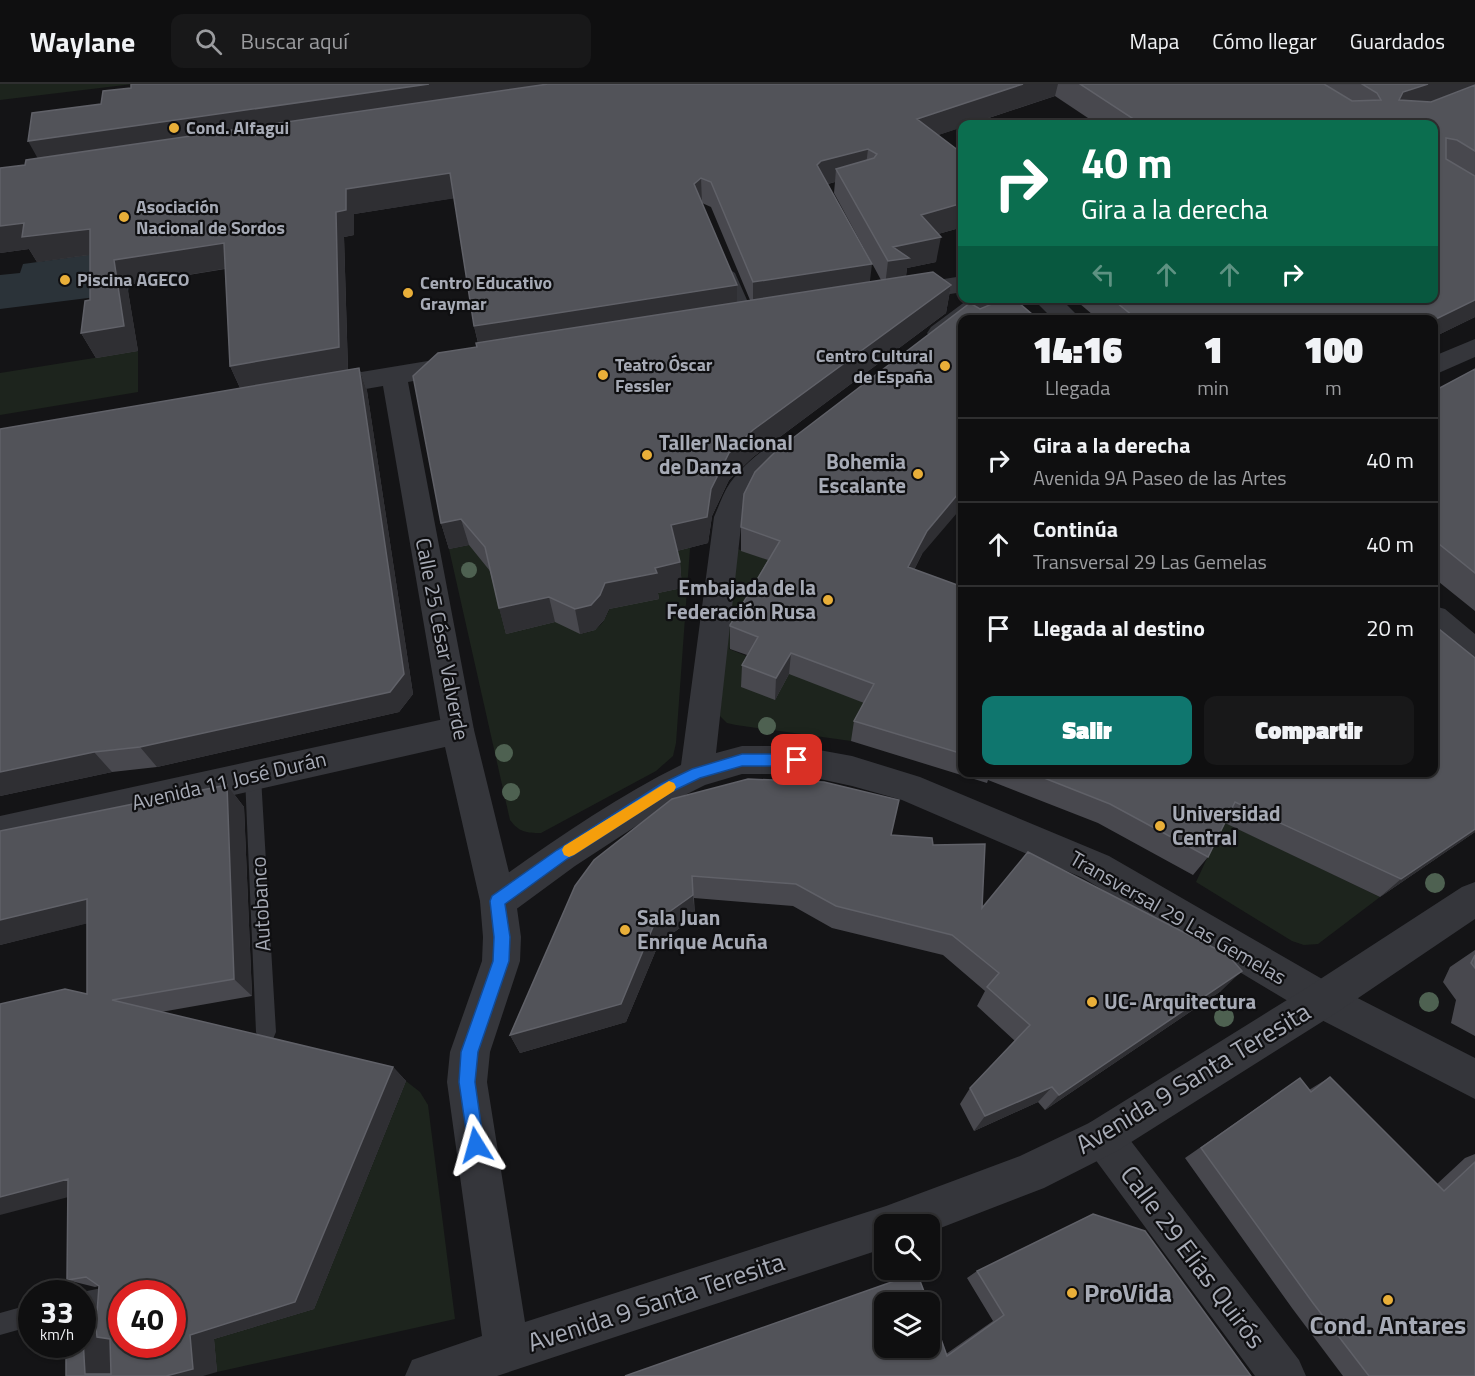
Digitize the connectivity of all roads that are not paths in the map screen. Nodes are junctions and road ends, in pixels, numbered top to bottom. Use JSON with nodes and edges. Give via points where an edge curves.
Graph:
{"nodes":[{"id":1,"x":724,"y":261,"type":"edge"},
{"id":2,"x":958,"y":285,"type":"edge"},
{"id":3,"x":882,"y":297,"type":"edge"},
{"id":4,"x":980,"y":303,"type":"edge"},
{"id":5,"x":1050,"y":303,"type":"edge"},
{"id":6,"x":964,"y":315,"type":"edge"},
{"id":7,"x":1064,"y":315,"type":"edge"},
{"id":8,"x":749,"y":319,"type":"edge"},
{"id":9,"x":958,"y":320,"type":"edge"},
{"id":10,"x":922,"y":347,"type":"edge"},
{"id":11,"x":1475,"y":347,"type":"edge"},
{"id":12,"x":489,"y":360,"type":"edge"},
{"id":13,"x":1438,"y":364,"type":"edge"},
{"id":14,"x":394,"y":375,"type":"junction"},
{"id":15,"x":291,"y":393,"type":"edge"},
{"id":16,"x":810,"y":431,"type":"edge"},
{"id":17,"x":1438,"y":621,"type":"edge"},
{"id":18,"x":1475,"y":652,"type":"edge"},
{"id":19,"x":458,"y":730,"type":"junction"},
{"id":20,"x":697,"y":773,"type":"junction"},
{"id":21,"x":253,"y":777,"type":"junction"},
{"id":22,"x":0,"y":832,"type":"edge"},
{"id":23,"x":1475,"y":899,"type":"edge"},
{"id":24,"x":498,"y":901,"type":"junction"},
{"id":25,"x":1322,"y":1000,"type":"junction"},
{"id":26,"x":266,"y":1032,"type":"dead end"},
{"id":27,"x":1475,"y":1079,"type":"edge"},
{"id":28,"x":1103,"y":1137,"type":"junction"},
{"id":29,"x":920,"y":1214,"type":"edge"},
{"id":30,"x":874,"y":1231,"type":"edge"},
{"id":31,"x":18,"y":1319,"type":"edge"},
{"id":32,"x":0,"y":1324,"type":"edge"},
{"id":33,"x":509,"y":1363,"type":"edge"},
{"id":34,"x":428,"y":1376,"type":"edge"},
{"id":35,"x":1282,"y":1376,"type":"edge"}],
"edges":[{"from":1,"to":8,"type":"lane"},
{"from":2,"to":3,"type":"street"},
{"from":4,"to":6,"type":"street"},
{"from":5,"to":7,"type":"street"},
{"from":9,"to":10,"type":"street"},
{"from":11,"to":13,"type":"street"},
{"from":12,"to":14,"type":"street"},
{"from":14,"to":15,"type":"street"},
{"from":14,"to":19,"type":"street","name":"Calle 25 César Valverde"},
{"from":16,"to":20,"type":"street","via":[[741,489],[728,517]]},
{"from":17,"to":18,"type":"street"},
{"from":19,"to":21,"type":"street","name":"Avenida 11 José Durán"},
{"from":19,"to":24,"type":"street","name":"Calle 25 César Valverde"},
{"from":20,"to":24,"type":"street","name":"Transversal 29 Las Gemelas","via":[[666,788]]},
{"from":20,"to":25,"type":"street","name":"Transversal 29 Las Gemelas","via":[[742,760],[797,760],[908,787],[1096,867]]},
{"from":21,"to":22,"type":"street","name":"Avenida 11 José Durán"},
{"from":21,"to":26,"type":"lane","name":"Autobanco"},
{"from":23,"to":25,"type":"street","name":"Avenida 9 Santa Teresita"},
{"from":24,"to":33,"type":"street","name":"Calle 25 César Valverde","via":[[501,961],[470,1052],[467,1082]]},
{"from":25,"to":27,"type":"street","name":"Transversal 29 Las Gemelas"},
{"from":25,"to":28,"type":"street","name":"Avenida 9 Santa Teresita"},
{"from":28,"to":29,"type":"street","name":"Avenida 9 Santa Teresita","via":[[1029,1173]]},
{"from":28,"to":35,"type":"street","name":"Calle 29 Elías Quirós"},
{"from":30,"to":33,"type":"street","name":"Avenida 9 Santa Teresita"},
{"from":31,"to":32,"type":"lane"},
{"from":33,"to":34,"type":"street","name":"Avenida 9 Santa Teresita"}]}
